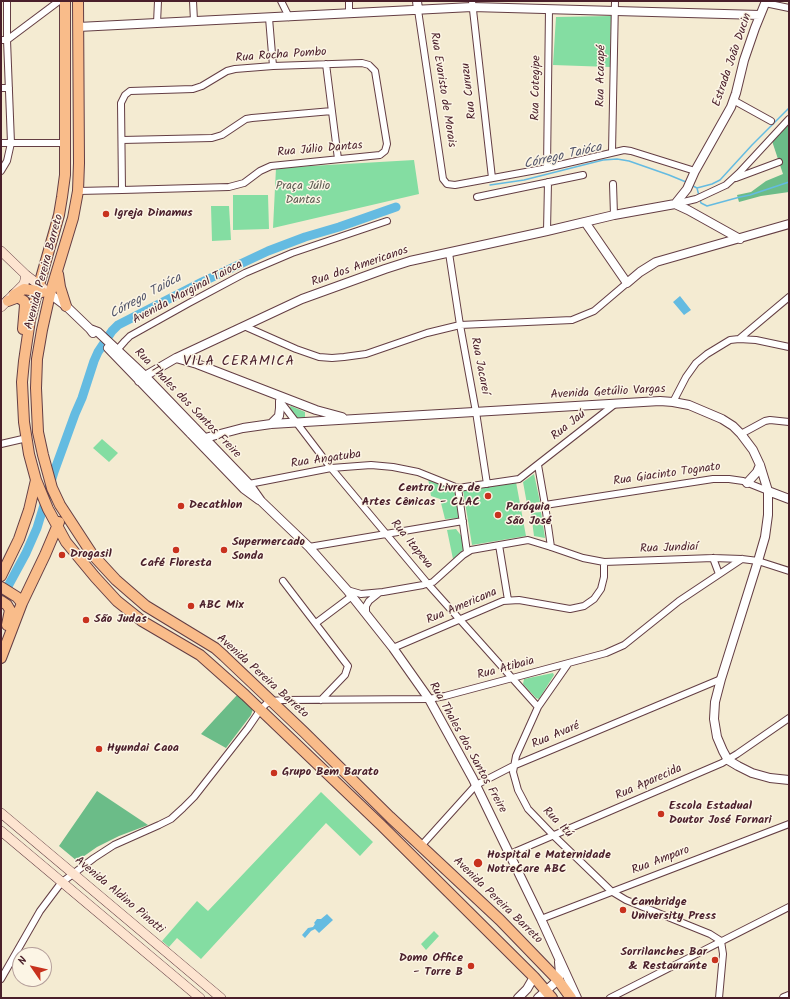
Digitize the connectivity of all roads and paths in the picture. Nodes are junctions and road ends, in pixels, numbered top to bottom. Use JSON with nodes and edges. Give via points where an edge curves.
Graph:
{"nodes":[{"id":1,"x":7,"y":1,"type":"edge"},
{"id":2,"x":59,"y":1,"type":"edge"},
{"id":3,"x":65,"y":1,"type":"edge"},
{"id":4,"x":78,"y":1,"type":"edge"},
{"id":5,"x":158,"y":1,"type":"edge"},
{"id":6,"x":193,"y":1,"type":"edge"},
{"id":7,"x":281,"y":1,"type":"edge"},
{"id":8,"x":349,"y":1,"type":"edge"},
{"id":9,"x":417,"y":1,"type":"edge"},
{"id":10,"x":615,"y":1,"type":"edge"},
{"id":11,"x":766,"y":2,"type":"edge"},
{"id":12,"x":472,"y":4,"type":"edge"},
{"id":13,"x":789,"y":8,"type":"edge"},
{"id":14,"x":418,"y":10,"type":"junction"},
{"id":15,"x":549,"y":10,"type":"junction"},
{"id":16,"x":615,"y":10,"type":"junction"},
{"id":17,"x":349,"y":13,"type":"junction"},
{"id":18,"x":760,"y":14,"type":"junction"},
{"id":19,"x":289,"y":17,"type":"junction"},
{"id":20,"x":269,"y":18,"type":"junction"},
{"id":21,"x":194,"y":22,"type":"junction"},
{"id":22,"x":157,"y":23,"type":"junction"},
{"id":23,"x":78,"y":27,"type":"junction"},
{"id":24,"x":4,"y":40,"type":"edge"},
{"id":25,"x":326,"y":64,"type":"junction"},
{"id":26,"x":273,"y":66,"type":"junction"},
{"id":27,"x":371,"y":67,"type":"joint"},
{"id":28,"x":1,"y":88,"type":"edge"},
{"id":29,"x":9,"y":88,"type":"junction"},
{"id":30,"x":733,"y":100,"type":"junction"},
{"id":31,"x":332,"y":111,"type":"junction"},
{"id":32,"x":789,"y":119,"type":"edge"},
{"id":33,"x":771,"y":121,"type":"dead end"},
{"id":34,"x":122,"y":140,"type":"junction"},
{"id":35,"x":1,"y":143,"type":"edge"},
{"id":36,"x":12,"y":143,"type":"junction"},
{"id":37,"x":65,"y":143,"type":"junction"},
{"id":38,"x":612,"y":152,"type":"junction"},
{"id":39,"x":338,"y":159,"type":"junction"},
{"id":40,"x":779,"y":162,"type":"dead end"},
{"id":41,"x":547,"y":168,"type":"junction"},
{"id":42,"x":1,"y":171,"type":"edge"},
{"id":43,"x":695,"y":171,"type":"junction"},
{"id":44,"x":583,"y":174,"type":"dead end"},
{"id":45,"x":492,"y":178,"type":"junction"},
{"id":46,"x":733,"y":179,"type":"junction"},
{"id":47,"x":548,"y":182,"type":"junction"},
{"id":48,"x":614,"y":184,"type":"dead end"},
{"id":49,"x":689,"y":186,"type":"junction"},
{"id":50,"x":122,"y":190,"type":"junction"},
{"id":51,"x":78,"y":191,"type":"junction"},
{"id":52,"x":477,"y":197,"type":"dead end"},
{"id":53,"x":687,"y":202,"type":"junction"},
{"id":54,"x":674,"y":204,"type":"junction"},
{"id":55,"x":693,"y":213,"type":"junction"},
{"id":56,"x":614,"y":215,"type":"junction"},
{"id":57,"x":387,"y":221,"type":"dead end"},
{"id":58,"x":585,"y":222,"type":"junction"},
{"id":59,"x":789,"y":224,"type":"edge"},
{"id":60,"x":547,"y":231,"type":"junction"},
{"id":61,"x":740,"y":239,"type":"junction"},
{"id":62,"x":1,"y":251,"type":"edge"},
{"id":63,"x":449,"y":253,"type":"junction"},
{"id":64,"x":58,"y":266,"type":"junction"},
{"id":65,"x":26,"y":275,"type":"junction"},
{"id":66,"x":627,"y":283,"type":"junction"},
{"id":67,"x":38,"y":288,"type":"junction"},
{"id":68,"x":50,"y":294,"type":"junction"},
{"id":69,"x":789,"y":297,"type":"edge"},
{"id":70,"x":8,"y":301,"type":"edge"},
{"id":71,"x":66,"y":306,"type":"junction"},
{"id":72,"x":460,"y":325,"type":"junction"},
{"id":73,"x":244,"y":326,"type":"junction"},
{"id":74,"x":739,"y":339,"type":"junction"},
{"id":75,"x":107,"y":344,"type":"junction"},
{"id":76,"x":199,"y":347,"type":"junction"},
{"id":77,"x":789,"y":347,"type":"edge"},
{"id":78,"x":117,"y":350,"type":"junction"},
{"id":79,"x":176,"y":358,"type":"junction"},
{"id":80,"x":24,"y":360,"type":"junction"},
{"id":81,"x":197,"y":364,"type":"junction"},
{"id":82,"x":142,"y":379,"type":"junction"},
{"id":83,"x":273,"y":393,"type":"junction"},
{"id":84,"x":280,"y":402,"type":"junction"},
{"id":85,"x":673,"y":402,"type":"junction"},
{"id":86,"x":615,"y":404,"type":"junction"},
{"id":87,"x":476,"y":412,"type":"junction"},
{"id":88,"x":348,"y":419,"type":"junction"},
{"id":89,"x":295,"y":422,"type":"junction"},
{"id":90,"x":789,"y":422,"type":"edge"},
{"id":91,"x":271,"y":424,"type":"junction"},
{"id":92,"x":191,"y":434,"type":"junction"},
{"id":93,"x":741,"y":434,"type":"junction"},
{"id":94,"x":27,"y":438,"type":"junction"},
{"id":95,"x":205,"y":438,"type":"junction"},
{"id":96,"x":1,"y":444,"type":"edge"},
{"id":97,"x":538,"y":464,"type":"junction"},
{"id":98,"x":760,"y":465,"type":"junction"},
{"id":99,"x":331,"y":468,"type":"junction"},
{"id":100,"x":36,"y":480,"type":"junction"},
{"id":101,"x":747,"y":483,"type":"junction"},
{"id":102,"x":487,"y":484,"type":"junction"},
{"id":103,"x":247,"y":487,"type":"junction"},
{"id":104,"x":458,"y":488,"type":"junction"},
{"id":105,"x":768,"y":491,"type":"junction"},
{"id":106,"x":789,"y":499,"type":"edge"},
{"id":107,"x":545,"y":505,"type":"junction"},
{"id":108,"x":64,"y":512,"type":"junction"},
{"id":109,"x":463,"y":521,"type":"junction"},
{"id":110,"x":57,"y":527,"type":"junction"},
{"id":111,"x":387,"y":533,"type":"junction"},
{"id":112,"x":66,"y":542,"type":"junction"},
{"id":113,"x":499,"y":545,"type":"junction"},
{"id":114,"x":550,"y":546,"type":"junction"},
{"id":115,"x":309,"y":547,"type":"junction"},
{"id":116,"x":467,"y":552,"type":"junction"},
{"id":117,"x":45,"y":555,"type":"junction"},
{"id":118,"x":713,"y":558,"type":"junction"},
{"id":119,"x":742,"y":559,"type":"junction"},
{"id":120,"x":758,"y":561,"type":"junction"},
{"id":121,"x":604,"y":562,"type":"junction"},
{"id":122,"x":789,"y":571,"type":"edge"},
{"id":123,"x":719,"y":574,"type":"junction"},
{"id":124,"x":1,"y":576,"type":"edge"},
{"id":125,"x":283,"y":581,"type":"dead end"},
{"id":126,"x":428,"y":584,"type":"junction"},
{"id":127,"x":6,"y":589,"type":"edge"},
{"id":128,"x":383,"y":592,"type":"junction"},
{"id":129,"x":349,"y":593,"type":"junction"},
{"id":130,"x":508,"y":600,"type":"junction"},
{"id":131,"x":3,"y":602,"type":"edge"},
{"id":132,"x":22,"y":603,"type":"junction"},
{"id":133,"x":366,"y":613,"type":"junction"},
{"id":134,"x":461,"y":620,"type":"junction"},
{"id":135,"x":316,"y":623,"type":"junction"},
{"id":136,"x":1,"y":640,"type":"edge"},
{"id":137,"x":393,"y":648,"type":"junction"},
{"id":138,"x":1,"y":658,"type":"edge"},
{"id":139,"x":568,"y":664,"type":"junction"},
{"id":140,"x":513,"y":678,"type":"junction"},
{"id":141,"x":721,"y":679,"type":"junction"},
{"id":142,"x":429,"y":699,"type":"junction"},
{"id":143,"x":321,"y":700,"type":"junction"},
{"id":144,"x":272,"y":701,"type":"junction"},
{"id":145,"x":538,"y":707,"type":"junction"},
{"id":146,"x":261,"y":709,"type":"junction"},
{"id":147,"x":268,"y":717,"type":"junction"},
{"id":148,"x":789,"y":718,"type":"edge"},
{"id":149,"x":248,"y":728,"type":"junction"},
{"id":150,"x":728,"y":760,"type":"junction"},
{"id":151,"x":513,"y":766,"type":"junction"},
{"id":152,"x":789,"y":780,"type":"edge"},
{"id":153,"x":476,"y":785,"type":"junction"},
{"id":154,"x":1,"y":813,"type":"edge"},
{"id":155,"x":789,"y":824,"type":"edge"},
{"id":156,"x":1,"y":831,"type":"edge"},
{"id":157,"x":554,"y":836,"type":"junction"},
{"id":158,"x":421,"y":846,"type":"junction"},
{"id":159,"x":510,"y":854,"type":"junction"},
{"id":160,"x":73,"y":873,"type":"junction"},
{"id":161,"x":61,"y":883,"type":"junction"},
{"id":162,"x":611,"y":891,"type":"junction"},
{"id":163,"x":789,"y":907,"type":"edge"},
{"id":164,"x":541,"y":919,"type":"junction"},
{"id":165,"x":721,"y":941,"type":"junction"},
{"id":166,"x":559,"y":958,"type":"junction"},
{"id":167,"x":534,"y":977,"type":"junction"},
{"id":168,"x":1,"y":978,"type":"edge"},
{"id":169,"x":558,"y":980,"type":"junction"},
{"id":170,"x":550,"y":995,"type":"edge"},
{"id":171,"x":789,"y":996,"type":"edge"},
{"id":172,"x":200,"y":998,"type":"edge"},
{"id":173,"x":221,"y":998,"type":"edge"},
{"id":174,"x":518,"y":998,"type":"edge"},
{"id":175,"x":538,"y":998,"type":"edge"},
{"id":176,"x":571,"y":998,"type":"edge"},
{"id":177,"x":577,"y":998,"type":"edge"},
{"id":178,"x":610,"y":998,"type":"edge"},
{"id":179,"x":719,"y":998,"type":"edge"},
{"id":180,"x":784,"y":998,"type":"edge"}],
"edges":[{"from":1,"to":24,"type":"street"},
{"from":2,"to":24,"type":"street"},
{"from":3,"to":37,"type":"main road","name":"Avenida Pereira Barreto"},
{"from":4,"to":23,"type":"main road","name":"Avenida Pereira Barreto"},
{"from":5,"to":22,"type":"street"},
{"from":6,"to":21,"type":"street"},
{"from":7,"to":19,"type":"street"},
{"from":8,"to":17,"type":"street"},
{"from":9,"to":14,"type":"street","name":"Rua Evaristo de Morais"},
{"from":10,"to":16,"type":"street","name":"Rua Acarapé"},
{"from":11,"to":13,"type":"street"},
{"from":11,"to":18,"type":"street","name":"Estrada João Ducin"},
{"from":12,"to":14,"type":"street"},
{"from":12,"to":15,"type":"street"},
{"from":12,"to":45,"type":"street","name":"Rua Curuzu"},
{"from":14,"to":17,"type":"street"},
{"from":14,"to":45,"type":"street","name":"Rua Evaristo de Morais","via":[[443,178],[449,185]]},
{"from":15,"to":16,"type":"street"},
{"from":15,"to":41,"type":"street","name":"Rua Cotegipe"},
{"from":16,"to":18,"type":"street"},
{"from":16,"to":38,"type":"street","name":"Rua Acarapé"},
{"from":17,"to":19,"type":"street"},
{"from":18,"to":30,"type":"street","name":"Estrada João Ducin"},
{"from":19,"to":20,"type":"street"},
{"from":20,"to":21,"type":"street"},
{"from":20,"to":26,"type":"street"},
{"from":21,"to":22,"type":"street"},
{"from":22,"to":23,"type":"street"},
{"from":23,"to":51,"type":"main road","name":"Avenida Pereira Barreto"},
{"from":24,"to":29,"type":"street"},
{"from":25,"to":26,"type":"street","name":"Rua Rocha Pombo"},
{"from":25,"to":27,"type":"street","name":"Rua Rocha Pombo","via":[[362,63]]},
{"from":25,"to":31,"type":"street"},
{"from":26,"to":34,"type":"street","name":"Rua Rocha Pombo","via":[[228,71],[193,89],[130,91],[121,103]]},
{"from":27,"to":39,"type":"street","name":"Rua Júlio Dantas","via":[[376,73],[386,149],[380,156]]},
{"from":28,"to":29,"type":"street"},
{"from":29,"to":36,"type":"street"},
{"from":30,"to":33,"type":"street"},
{"from":30,"to":43,"type":"street","name":"Estrada João Ducin","via":[[728,114]]},
{"from":31,"to":34,"type":"street","via":[[246,119],[212,138]]},
{"from":31,"to":39,"type":"street"},
{"from":32,"to":46,"type":"street"},
{"from":34,"to":50,"type":"street","name":"Rua Rocha Pombo"},
{"from":35,"to":36,"type":"street"},
{"from":36,"to":37,"type":"street"},
{"from":36,"to":42,"type":"street","via":[[8,161]]},
{"from":37,"to":67,"type":"main road","name":"Avenida Pereira Barreto","via":[[65,175],[59,215]]},
{"from":38,"to":41,"type":"street"},
{"from":38,"to":43,"type":"street","via":[[631,151]]},
{"from":39,"to":50,"type":"street","name":"Rua Júlio Dantas","via":[[266,167],[247,181],[235,186]]},
{"from":40,"to":46,"type":"street"},
{"from":41,"to":45,"type":"street"},
{"from":43,"to":49,"type":"street","name":"Estrada João Ducin"},
{"from":44,"to":47,"type":"street"},
{"from":46,"to":53,"type":"street","via":[[722,188]]},
{"from":47,"to":52,"type":"street"},
{"from":47,"to":60,"type":"street"},
{"from":48,"to":56,"type":"street"},
{"from":49,"to":53,"type":"street","name":"Estrada João Ducin"},
{"from":49,"to":54,"type":"street","name":"Estrada João Ducin"},
{"from":50,"to":51,"type":"street","name":"Rua Júlio Dantas"},
{"from":51,"to":64,"type":"main road","name":"Avenida Pereira Barreto","via":[[73,218]]},
{"from":53,"to":54,"type":"street"},
{"from":53,"to":55,"type":"street"},
{"from":54,"to":55,"type":"street"},
{"from":54,"to":56,"type":"street","name":"Rua dos Americanos"},
{"from":55,"to":61,"type":"street"},
{"from":56,"to":58,"type":"street","name":"Rua dos Americanos"},
{"from":57,"to":78,"type":"street","name":"Avenida Marginal Taioca","via":[[297,251],[245,273],[130,336]]},
{"from":58,"to":60,"type":"street","name":"Rua dos Americanos"},
{"from":58,"to":66,"type":"street"},
{"from":59,"to":61,"type":"street"},
{"from":60,"to":63,"type":"street","name":"Rua dos Americanos"},
{"from":61,"to":66,"type":"street","via":[[656,262]]},
{"from":62,"to":65,"type":"main road"},
{"from":63,"to":72,"type":"street","name":"Rua Jacareí"},
{"from":63,"to":73,"type":"street","name":"Rua dos Americanos","via":[[385,269],[302,299]]},
{"from":64,"to":68,"type":"main road","name":"Avenida Pereira Barreto"},
{"from":64,"to":71,"type":"main road","via":[[60,287]]},
{"from":65,"to":67,"type":"main road"},
{"from":65,"to":70,"type":"main road","via":[[24,284]]},
{"from":66,"to":72,"type":"street","via":[[594,311],[572,320]]},
{"from":67,"to":68,"type":"main road"},
{"from":67,"to":70,"type":"main road","via":[[24,289]]},
{"from":67,"to":80,"type":"main road","name":"Avenida Pereira Barreto"},
{"from":68,"to":71,"type":"street","name":"Rua Thales dos Santos Freire"},
{"from":68,"to":108,"type":"main road","name":"Avenida Pereira Barreto","via":[[37,359],[38,432],[49,479]]},
{"from":69,"to":74,"type":"street"},
{"from":70,"to":80,"type":"main road","via":[[19,298],[24,301]]},
{"from":71,"to":75,"type":"street","name":"Rua Thales dos Santos Freire"},
{"from":72,"to":73,"type":"street","via":[[427,333],[366,354],[332,358],[319,357],[296,349]]},
{"from":72,"to":87,"type":"street","name":"Rua Jacareí"},
{"from":73,"to":76,"type":"street","name":"Rua dos Americanos"},
{"from":74,"to":77,"type":"street"},
{"from":74,"to":85,"type":"street","via":[[720,345],[696,364]]},
{"from":75,"to":78,"type":"street","name":"Rua Thales dos Santos Freire"},
{"from":75,"to":82,"type":"street","name":"Rua Thales dos Santos Freire"},
{"from":76,"to":79,"type":"street","name":"Rua dos Americanos"},
{"from":76,"to":81,"type":"street","via":[[196,354]]},
{"from":78,"to":82,"type":"street","name":"Rua Thales dos Santos Freire"},
{"from":79,"to":81,"type":"street"},
{"from":79,"to":82,"type":"street","name":"Rua dos Americanos"},
{"from":80,"to":94,"type":"main road","name":"Avenida Pereira Barreto","via":[[22,382]]},
{"from":81,"to":83,"type":"street"},
{"from":82,"to":92,"type":"street","name":"Rua Thales dos Santos Freire"},
{"from":82,"to":95,"type":"street","name":"Rua Thales dos Santos Freire"},
{"from":83,"to":84,"type":"street","name":"Rua Itapeva"},
{"from":83,"to":88,"type":"street"},
{"from":84,"to":89,"type":"street","name":"Rua Itapeva"},
{"from":84,"to":91,"type":"street","via":[[279,416]]},
{"from":85,"to":86,"type":"street","name":"Avenida Getúlio Vargas"},
{"from":85,"to":93,"type":"street","name":"Avenida Getúlio Vargas","via":[[689,405],[722,419]]},
{"from":86,"to":87,"type":"street","name":"Avenida Getúlio Vargas"},
{"from":86,"to":97,"type":"street","name":"Rua Jaú"},
{"from":87,"to":88,"type":"street","name":"Avenida Getúlio Vargas"},
{"from":87,"to":102,"type":"street","name":"Rua Jacareí"},
{"from":88,"to":89,"type":"street","name":"Avenida Getúlio Vargas"},
{"from":89,"to":91,"type":"street","name":"Avenida Getúlio Vargas"},
{"from":89,"to":99,"type":"street","name":"Rua Itapeva"},
{"from":90,"to":93,"type":"street","via":[[765,421]]},
{"from":91,"to":95,"type":"street","name":"Avenida Getúlio Vargas"},
{"from":92,"to":95,"type":"street"},
{"from":92,"to":103,"type":"street","name":"Rua Thales dos Santos Freire"},
{"from":93,"to":98,"type":"street","name":"Avenida Getúlio Vargas"},
{"from":94,"to":96,"type":"street"},
{"from":94,"to":100,"type":"main road","name":"Avenida Pereira Barreto"},
{"from":95,"to":103,"type":"street","name":"Rua Thales dos Santos Freire"},
{"from":97,"to":102,"type":"street","name":"Rua Jaú","via":[[519,479]]},
{"from":97,"to":107,"type":"street"},
{"from":98,"to":101,"type":"street"},
{"from":98,"to":105,"type":"street","name":"Avenida Getúlio Vargas"},
{"from":99,"to":103,"type":"street","name":"Rua Angatuba"},
{"from":99,"to":104,"type":"street","name":"Rua Angatuba","via":[[364,465],[393,467],[418,472]]},
{"from":99,"to":111,"type":"street","name":"Rua Itapeva"},
{"from":100,"to":110,"type":"main road","name":"Avenida Pereira Barreto"},
{"from":100,"to":124,"type":"main road","via":[[19,539]]},
{"from":101,"to":105,"type":"street","name":"Rua Giacinto Tognato"},
{"from":101,"to":107,"type":"street","name":"Rua Giacinto Tognato","via":[[713,479]]},
{"from":102,"to":104,"type":"street","name":"Rua Jaú"},
{"from":103,"to":115,"type":"street","name":"Rua Thales dos Santos Freire","via":[[252,496],[261,501]]},
{"from":104,"to":109,"type":"street"},
{"from":105,"to":106,"type":"street","name":"Rua Giacinto Tognato"},
{"from":105,"to":120,"type":"street","name":"Avenida Getúlio Vargas","via":[[768,515]]},
{"from":107,"to":114,"type":"street"},
{"from":108,"to":110,"type":"main road"},
{"from":108,"to":144,"type":"main road","name":"Avenida Pereira Barreto","via":[[92,554],[124,588],[152,610],[215,648]]},
{"from":109,"to":111,"type":"street"},
{"from":109,"to":116,"type":"street"},
{"from":110,"to":112,"type":"main road","name":"Avenida Pereira Barreto"},
{"from":110,"to":117,"type":"main road"},
{"from":111,"to":115,"type":"street"},
{"from":111,"to":126,"type":"street","name":"Rua Itapeva"},
{"from":112,"to":117,"type":"main road"},
{"from":112,"to":146,"type":"main road","name":"Avenida Pereira Barreto","via":[[117,600],[142,621],[200,655]]},
{"from":113,"to":114,"type":"street","name":"Rua Jundiaí","via":[[528,540]]},
{"from":113,"to":116,"type":"street","name":"Rua Jundiaí"},
{"from":113,"to":130,"type":"street"},
{"from":114,"to":121,"type":"street","name":"Rua Jundiaí","via":[[583,558]]},
{"from":115,"to":129,"type":"street","name":"Rua Thales dos Santos Freire"},
{"from":116,"to":126,"type":"street"},
{"from":117,"to":132,"type":"main road"},
{"from":118,"to":119,"type":"street","name":"Rua Jundiaí"},
{"from":118,"to":121,"type":"street","name":"Rua Jundiaí"},
{"from":118,"to":123,"type":"street"},
{"from":119,"to":120,"type":"street","name":"Rua Jundiaí"},
{"from":119,"to":123,"type":"street","name":"Rua Atibaia"},
{"from":120,"to":122,"type":"street","name":"Rua Jundiaí"},
{"from":120,"to":141,"type":"street","name":"Avenida Getúlio Vargas"},
{"from":121,"to":130,"type":"street","name":"Rua Americana","via":[[601,589],[594,599],[584,606],[570,609]]},
{"from":123,"to":139,"type":"street","name":"Rua Atibaia","via":[[667,610],[624,645],[606,654]]},
{"from":125,"to":135,"type":"street"},
{"from":126,"to":128,"type":"street"},
{"from":126,"to":134,"type":"street","name":"Rua Itapeva"},
{"from":127,"to":132,"type":"main road"},
{"from":128,"to":129,"type":"street"},
{"from":128,"to":133,"type":"street","via":[[373,596],[366,606]]},
{"from":129,"to":133,"type":"street","name":"Rua Thales dos Santos Freire"},
{"from":129,"to":135,"type":"street"},
{"from":130,"to":134,"type":"street","name":"Rua Americana"},
{"from":131,"to":136,"type":"main road","via":[[9,607],[10,614]]},
{"from":132,"to":138,"type":"main road"},
{"from":133,"to":137,"type":"street","name":"Rua Thales dos Santos Freire"},
{"from":134,"to":137,"type":"street","name":"Rua Americana"},
{"from":134,"to":140,"type":"street","name":"Rua Itapeva"},
{"from":135,"to":143,"type":"street","via":[[348,668],[345,675]]},
{"from":137,"to":142,"type":"street","name":"Rua Thales dos Santos Freire"},
{"from":139,"to":140,"type":"street","name":"Rua Atibaia"},
{"from":139,"to":145,"type":"street"},
{"from":140,"to":142,"type":"street","name":"Rua Atibaia"},
{"from":140,"to":145,"type":"street","name":"Rua Itapeva"},
{"from":141,"to":150,"type":"street","name":"Avenida Getúlio Vargas","via":[[714,719],[717,737]]},
{"from":141,"to":151,"type":"street","name":"Rua Avaré"},
{"from":142,"to":143,"type":"street","name":"Rua Atibaia"},
{"from":142,"to":153,"type":"street","name":"Rua Thales dos Santos Freire"},
{"from":143,"to":144,"type":"street","name":"Rua Atibaia"},
{"from":144,"to":146,"type":"street"},
{"from":144,"to":158,"type":"main road","name":"Avenida Pereira Barreto"},
{"from":145,"to":151,"type":"street"},
{"from":146,"to":147,"type":"main road","name":"Avenida Pereira Barreto"},
{"from":146,"to":149,"type":"street"},
{"from":147,"to":149,"type":"street","via":[[260,719]]},
{"from":147,"to":167,"type":"main road","name":"Avenida Pereira Barreto"},
{"from":148,"to":150,"type":"street","name":"Rua Aparecida"},
{"from":149,"to":160,"type":"street","via":[[194,797],[171,819],[119,842]]},
{"from":150,"to":152,"type":"street","via":[[752,773]]},
{"from":150,"to":157,"type":"street","name":"Rua Aparecida"},
{"from":151,"to":153,"type":"street","name":"Rua Avaré"},
{"from":151,"to":157,"type":"street","name":"Rua Itú","via":[[514,779],[522,800]]},
{"from":153,"to":158,"type":"street","name":"Rua Avaré"},
{"from":153,"to":159,"type":"street","name":"Rua Thales dos Santos Freire"},
{"from":154,"to":160,"type":"main road","name":"Avenida Aldino Pinotti"},
{"from":155,"to":162,"type":"street","name":"Rua Amparo"},
{"from":156,"to":161,"type":"main road"},
{"from":157,"to":159,"type":"street","name":"Rua Aparecida"},
{"from":157,"to":162,"type":"street","name":"Rua Itú"},
{"from":158,"to":169,"type":"main road","name":"Avenida Pereira Barreto","via":[[500,920]]},
{"from":159,"to":164,"type":"street","name":"Rua Thales dos Santos Freire"},
{"from":160,"to":161,"type":"street"},
{"from":160,"to":173,"type":"main road","name":"Avenida Aldino Pinotti"},
{"from":161,"to":168,"type":"street","via":[[40,911]]},
{"from":161,"to":172,"type":"main road"},
{"from":162,"to":164,"type":"street","name":"Rua Amparo"},
{"from":162,"to":165,"type":"street","name":"Rua Itú"},
{"from":163,"to":165,"type":"street"},
{"from":164,"to":166,"type":"street","name":"Rua Thales dos Santos Freire"},
{"from":165,"to":178,"type":"street"},
{"from":165,"to":179,"type":"street","via":[[723,954]]},
{"from":166,"to":169,"type":"street"},
{"from":166,"to":177,"type":"street","name":"Rua Thales dos Santos Freire"},
{"from":167,"to":170,"type":"main road","name":"Avenida Pereira Barreto"},
{"from":167,"to":174,"type":"street"},
{"from":169,"to":170,"type":"street"},
{"from":169,"to":176,"type":"main road","name":"Avenida Pereira Barreto"},
{"from":170,"to":175,"type":"street"},
{"from":171,"to":180,"type":"street"}]}
